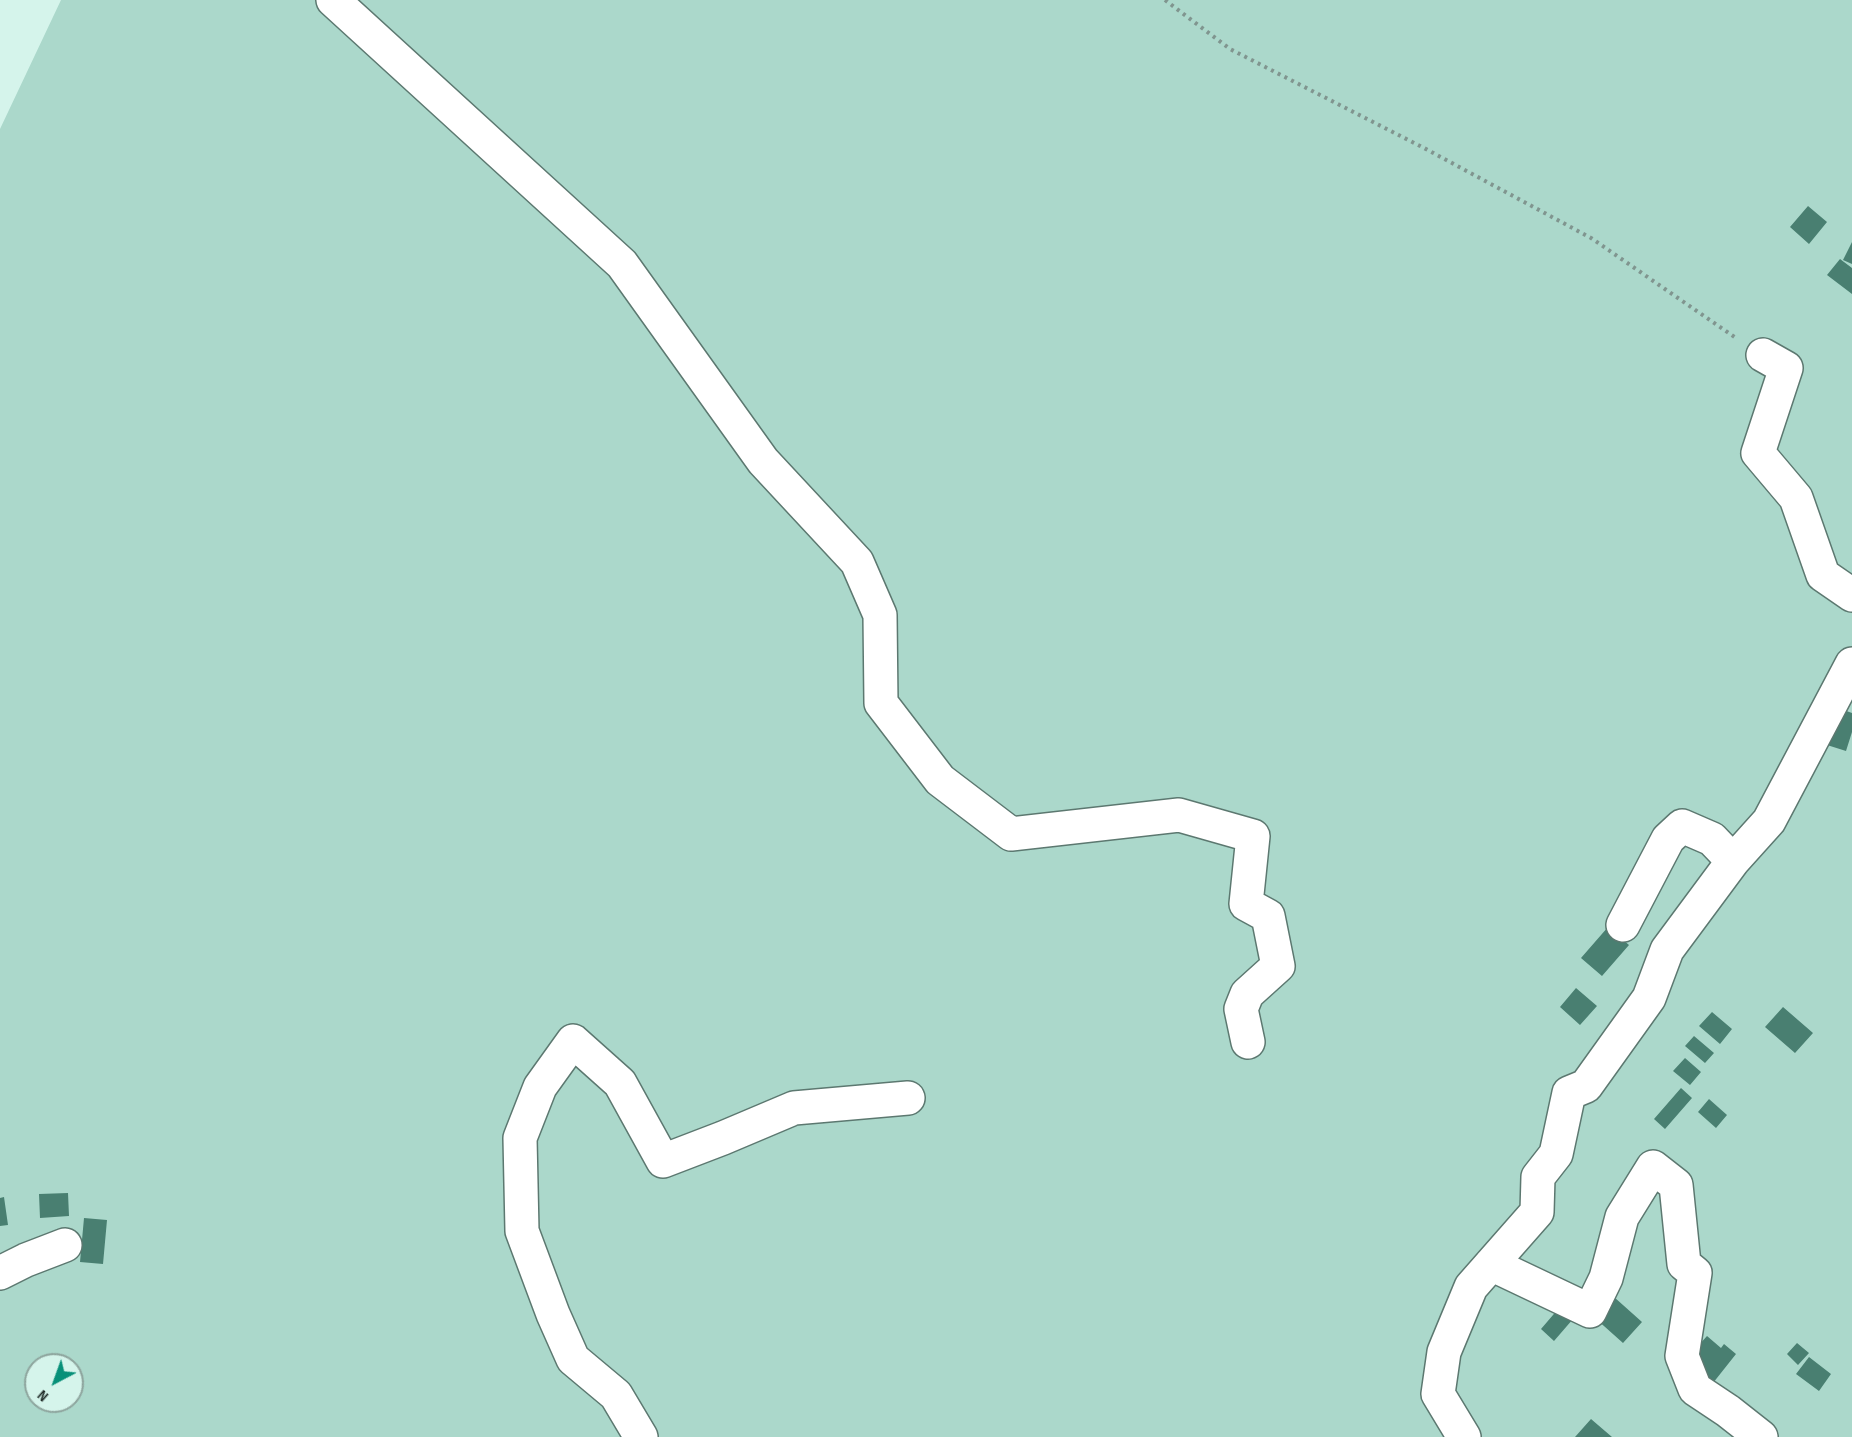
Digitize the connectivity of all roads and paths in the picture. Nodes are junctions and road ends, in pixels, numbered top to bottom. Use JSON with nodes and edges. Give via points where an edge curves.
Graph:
{"nodes":[{"id":1,"x":333,"y":0,"type":"edge"},
{"id":2,"x":1165,"y":0,"type":"edge"},
{"id":3,"x":1762,"y":355,"type":"joint"},
{"id":4,"x":1852,"y":595,"type":"edge"},
{"id":5,"x":1852,"y":664,"type":"edge"},
{"id":6,"x":1732,"y":861,"type":"junction"},
{"id":7,"x":1623,"y":925,"type":"dead end"},
{"id":8,"x":1248,"y":1042,"type":"dead end"},
{"id":9,"x":908,"y":1098,"type":"dead end"},
{"id":10,"x":64,"y":1245,"type":"dead end"},
{"id":11,"x":1491,"y":1264,"type":"junction"},
{"id":12,"x":0,"y":1273,"type":"edge"},
{"id":13,"x":641,"y":1437,"type":"edge"},
{"id":14,"x":1464,"y":1437,"type":"edge"},
{"id":15,"x":1761,"y":1437,"type":"edge"}],
"edges":[{"from":1,"to":8,"type":"street","via":[[622,264],[763,461],[857,562],[880,615],[881,703],[940,780],[1011,834],[1179,815],[1253,836],[1246,904],[1268,916],[1278,966],[1246,994],[1240,1009]]},
{"from":2,"to":3,"type":"path","via":[[1230,49],[1591,238]]},
{"from":3,"to":4,"type":"street","via":[[1786,369],[1758,453],[1796,498],[1823,575]]},
{"from":5,"to":6,"type":"street","via":[[1769,821]]},
{"from":6,"to":7,"type":"street","via":[[1712,838],[1682,826],[1668,839]]},
{"from":6,"to":11,"type":"street","via":[[1667,950],[1649,998],[1586,1086],[1569,1093],[1556,1154],[1538,1177],[1537,1212]]},
{"from":9,"to":13,"type":"street","via":[[794,1108],[663,1161],[620,1083],[573,1041],[540,1087],[520,1138],[522,1231],[573,1359],[616,1395]]},
{"from":10,"to":12,"type":"street"},
{"from":11,"to":14,"type":"street","via":[[1471,1287],[1444,1352],[1438,1394]]},
{"from":11,"to":15,"type":"street","via":[[1590,1311],[1606,1278],[1622,1217],[1653,1167],[1676,1185],[1684,1264],[1695,1273],[1682,1356],[1695,1389]]}]}
